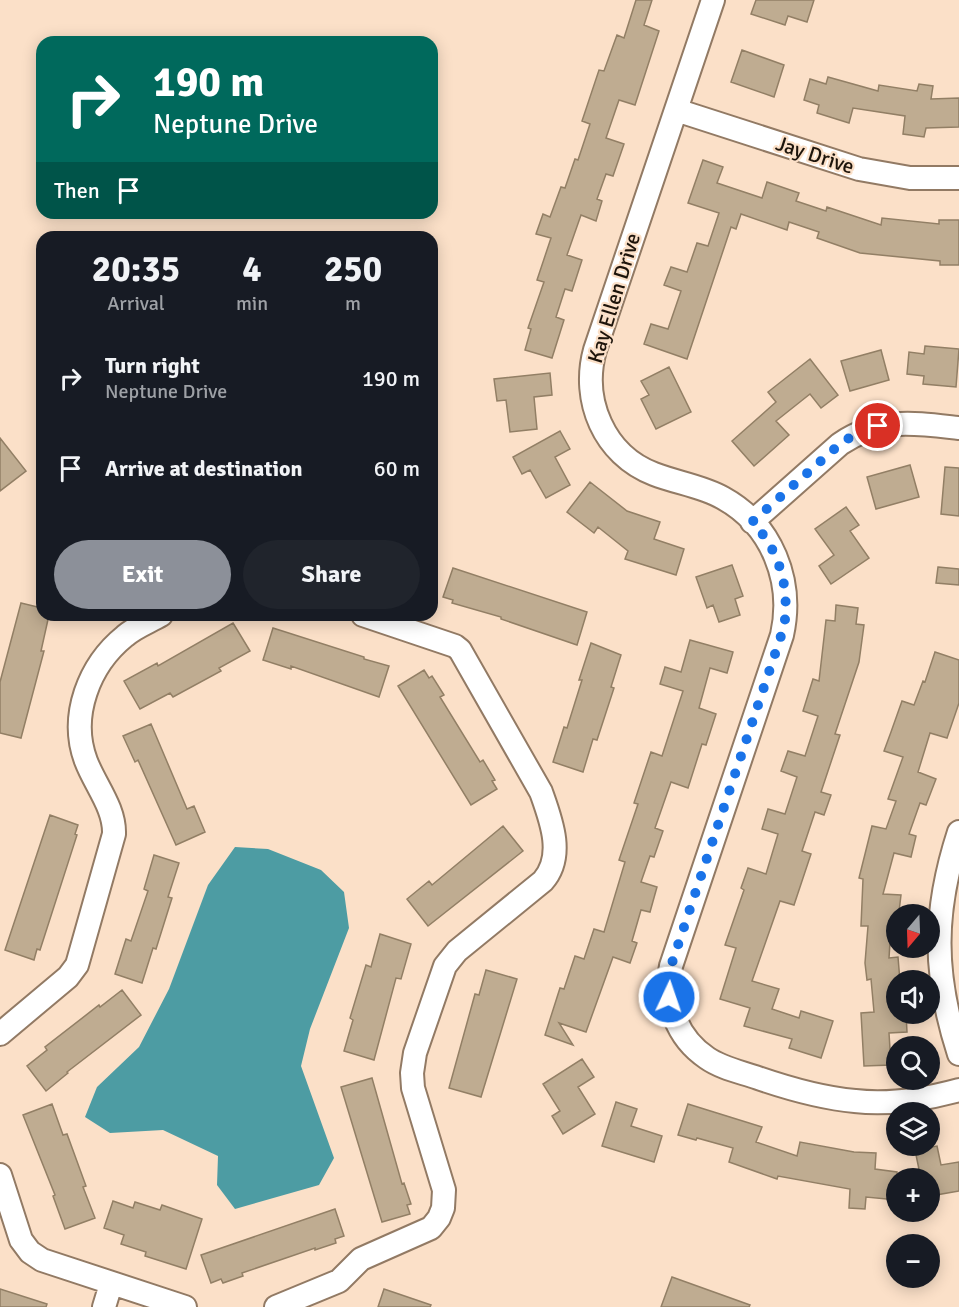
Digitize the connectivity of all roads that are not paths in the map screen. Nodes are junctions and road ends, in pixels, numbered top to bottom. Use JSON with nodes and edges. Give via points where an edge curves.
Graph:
{"nodes":[{"id":1,"x":712,"y":0,"type":"edge"},
{"id":2,"x":676,"y":110,"type":"junction"},
{"id":3,"x":959,"y":178,"type":"edge"},
{"id":4,"x":959,"y":428,"type":"edge"},
{"id":5,"x":752,"y":522,"type":"junction"},
{"id":6,"x":149,"y":621,"type":"edge"},
{"id":7,"x":380,"y":621,"type":"edge"},
{"id":8,"x":959,"y":832,"type":"edge"},
{"id":9,"x":0,"y":1034,"type":"edge"},
{"id":10,"x":959,"y":1054,"type":"edge"},
{"id":11,"x":959,"y":1090,"type":"edge"},
{"id":12,"x":0,"y":1175,"type":"edge"},
{"id":13,"x":130,"y":1293,"type":"edge"},
{"id":14,"x":104,"y":1307,"type":"edge"},
{"id":15,"x":184,"y":1307,"type":"edge"},
{"id":16,"x":276,"y":1307,"type":"edge"}],
"edges":[{"from":1,"to":2,"type":"street","name":"Kay Ellen Drive"},
{"from":2,"to":3,"type":"street","name":"Jay Drive","via":[[859,170],[910,178]]},
{"from":2,"to":5,"type":"street","name":"Kay Ellen Drive","via":[[595,350],[592,399],[599,423],[624,456],[652,473],[720,496]]},
{"from":4,"to":5,"type":"street","via":[[895,423],[854,435]]},
{"from":5,"to":11,"type":"street","name":"Kay Ellen Drive","via":[[770,545],[780,568],[785,619],[671,966],[672,1014],[694,1048],[713,1062],[806,1093],[881,1102],[915,1100]]},
{"from":6,"to":9,"type":"street","via":[[113,646],[97,665],[84,696],[80,721],[84,753],[115,830],[77,965]]},
{"from":7,"to":16,"type":"street","via":[[459,649],[466,658],[541,792],[549,815],[554,861],[543,881],[449,959],[418,1042],[413,1083],[444,1190],[439,1218],[427,1231],[361,1259],[339,1281]]},
{"from":8,"to":10,"type":"street","via":[[944,885],[939,934],[942,992]]},
{"from":12,"to":13,"type":"street","via":[[19,1235],[30,1252]]},
{"from":13,"to":14,"type":"street"},
{"from":13,"to":15,"type":"street"}]}
